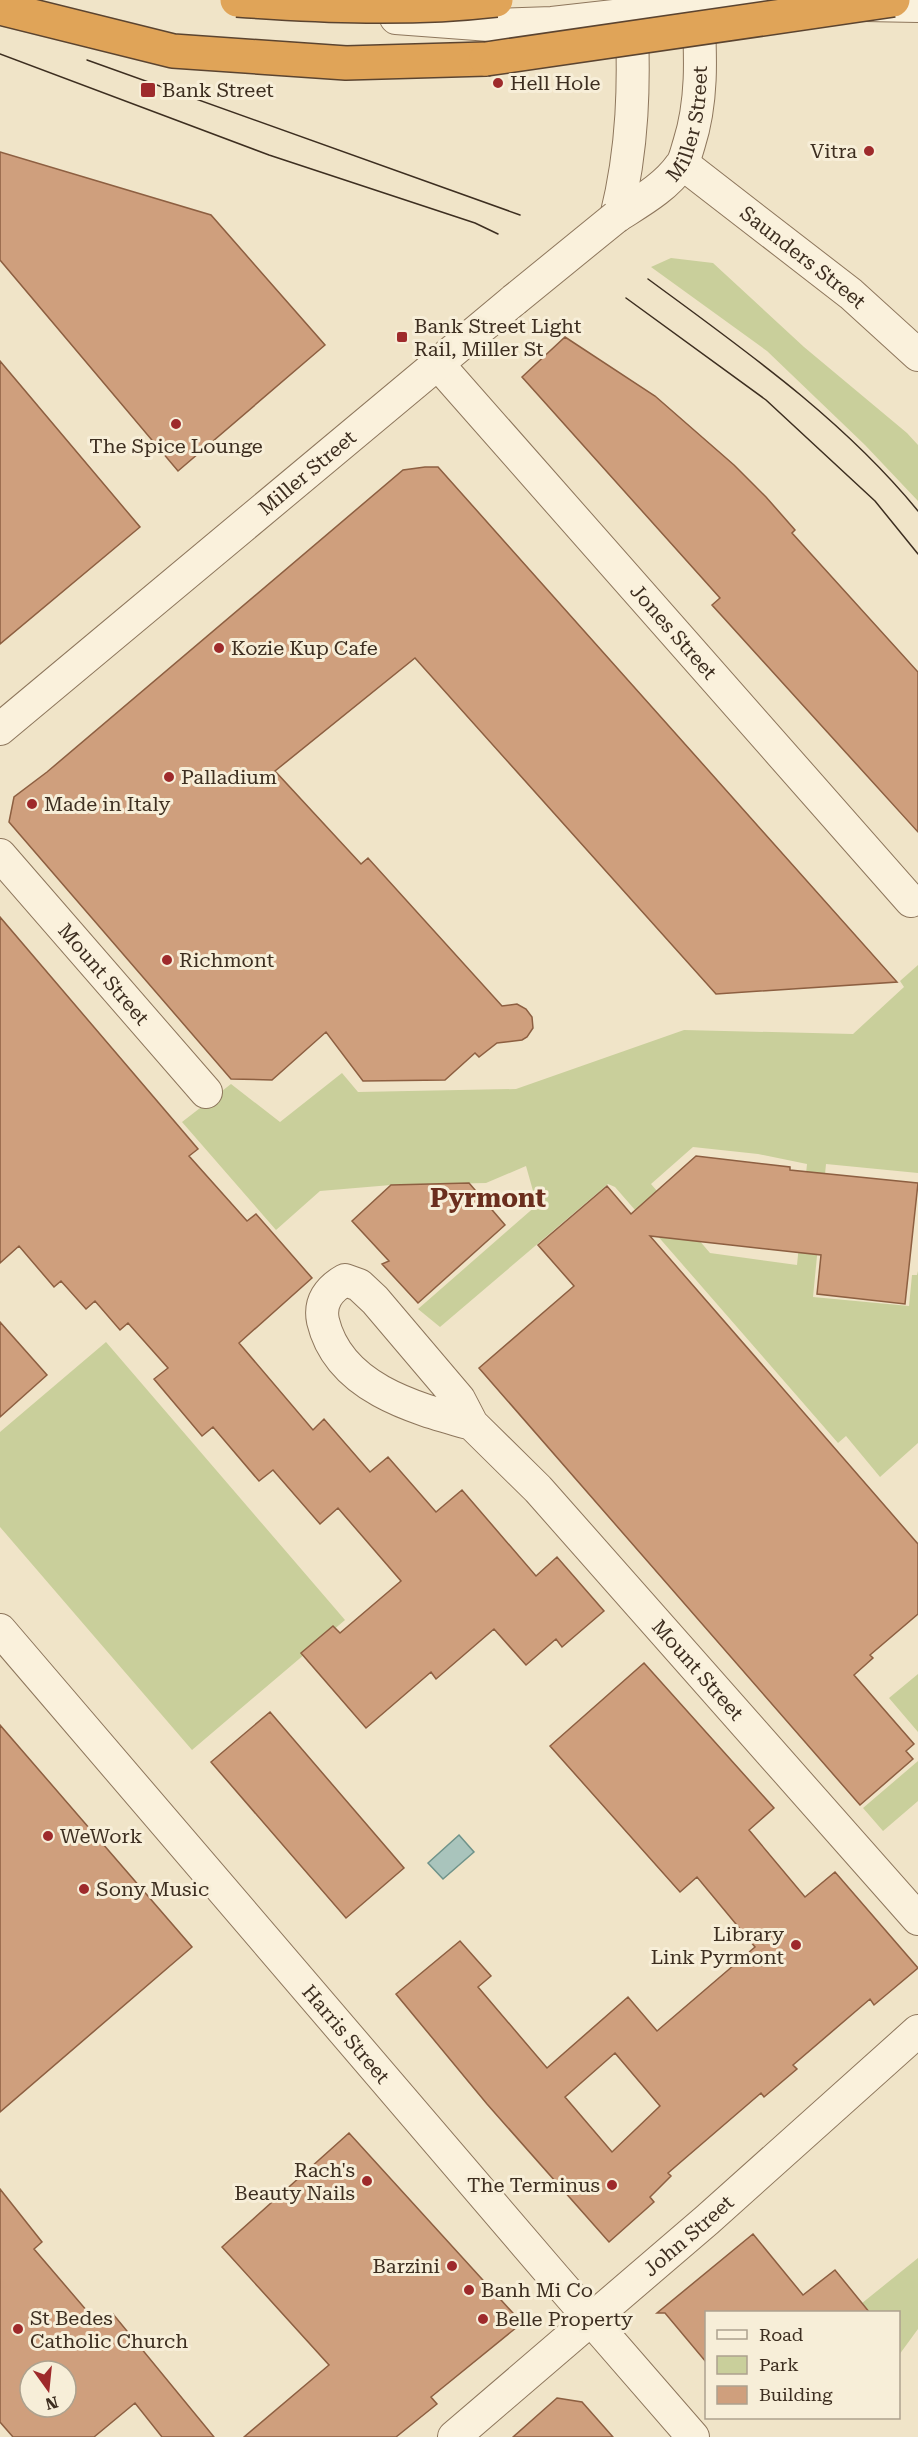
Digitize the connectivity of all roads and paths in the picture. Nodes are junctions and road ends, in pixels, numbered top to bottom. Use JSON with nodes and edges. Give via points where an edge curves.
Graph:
{"nodes":[{"id":1,"x":237,"y":0,"type":"edge"},
{"id":2,"x":319,"y":0,"type":"edge"},
{"id":3,"x":893,"y":0,"type":"edge"},
{"id":4,"x":698,"y":1,"type":"edge"},
{"id":5,"x":918,"y":6,"type":"edge"},
{"id":6,"x":631,"y":7,"type":"edge"},
{"id":7,"x":0,"y":8,"type":"edge"},
{"id":8,"x":494,"y":8,"type":"edge"},
{"id":9,"x":682,"y":164,"type":"junction"},
{"id":10,"x":616,"y":217,"type":"junction"},
{"id":11,"x":918,"y":355,"type":"edge"},
{"id":12,"x":437,"y":363,"type":"junction"},
{"id":13,"x":0,"y":729,"type":"edge"},
{"id":14,"x":0,"y":855,"type":"edge"},
{"id":15,"x":911,"y":901,"type":"dead end"},
{"id":16,"x":206,"y":1092,"type":"dead end"},
{"id":17,"x":472,"y":1424,"type":"junction"},
{"id":18,"x":0,"y":1630,"type":"edge"},
{"id":19,"x":918,"y":1919,"type":"edge"},
{"id":20,"x":918,"y":2031,"type":"edge"},
{"id":21,"x":591,"y":2320,"type":"junction"},
{"id":22,"x":454,"y":2437,"type":"edge"},
{"id":23,"x":693,"y":2437,"type":"edge"}],
"edges":[{"from":1,"to":8,"type":"highway","bridge":true,"via":[[338,7],[467,3]]},
{"from":2,"to":8,"type":"street","via":[[386,18]]},
{"from":3,"to":7,"type":"highway","bridge":true,"via":[[486,59],[346,63],[173,51]]},
{"from":4,"to":5,"type":"street"},
{"from":4,"to":6,"type":"street"},
{"from":4,"to":9,"type":"street","name":"Miller Street","via":[[699,95],[694,130]]},
{"from":6,"to":8,"type":"street","via":[[552,23]]},
{"from":6,"to":10,"type":"street","name":"Miller Street","via":[[634,65],[630,148]]},
{"from":9,"to":10,"type":"street","name":"Miller Street","via":[[663,185]]},
{"from":9,"to":11,"type":"street","name":"Saunders Street","via":[[851,294]]},
{"from":10,"to":12,"type":"street","name":"Miller Street","bridge":true},
{"from":12,"to":13,"type":"street","name":"Miller Street"},
{"from":12,"to":15,"type":"street","name":"Jones Street"},
{"from":14,"to":16,"type":"street","name":"Mount Street"},
{"from":17,"to":17,"type":"street","name":"Mount Street","via":[[406,1404],[376,1389],[349,1366],[326,1333],[322,1314],[323,1301],[334,1286],[345,1280],[359,1285],[375,1300],[459,1399]]},
{"from":17,"to":19,"type":"street","name":"Mount Street","via":[[538,1489]]},
{"from":18,"to":21,"type":"street","name":"Harris Street"},
{"from":20,"to":21,"type":"street","name":"John Street"},
{"from":21,"to":22,"type":"street","name":"John Street"},
{"from":21,"to":23,"type":"street","name":"Harris Street"}]}
